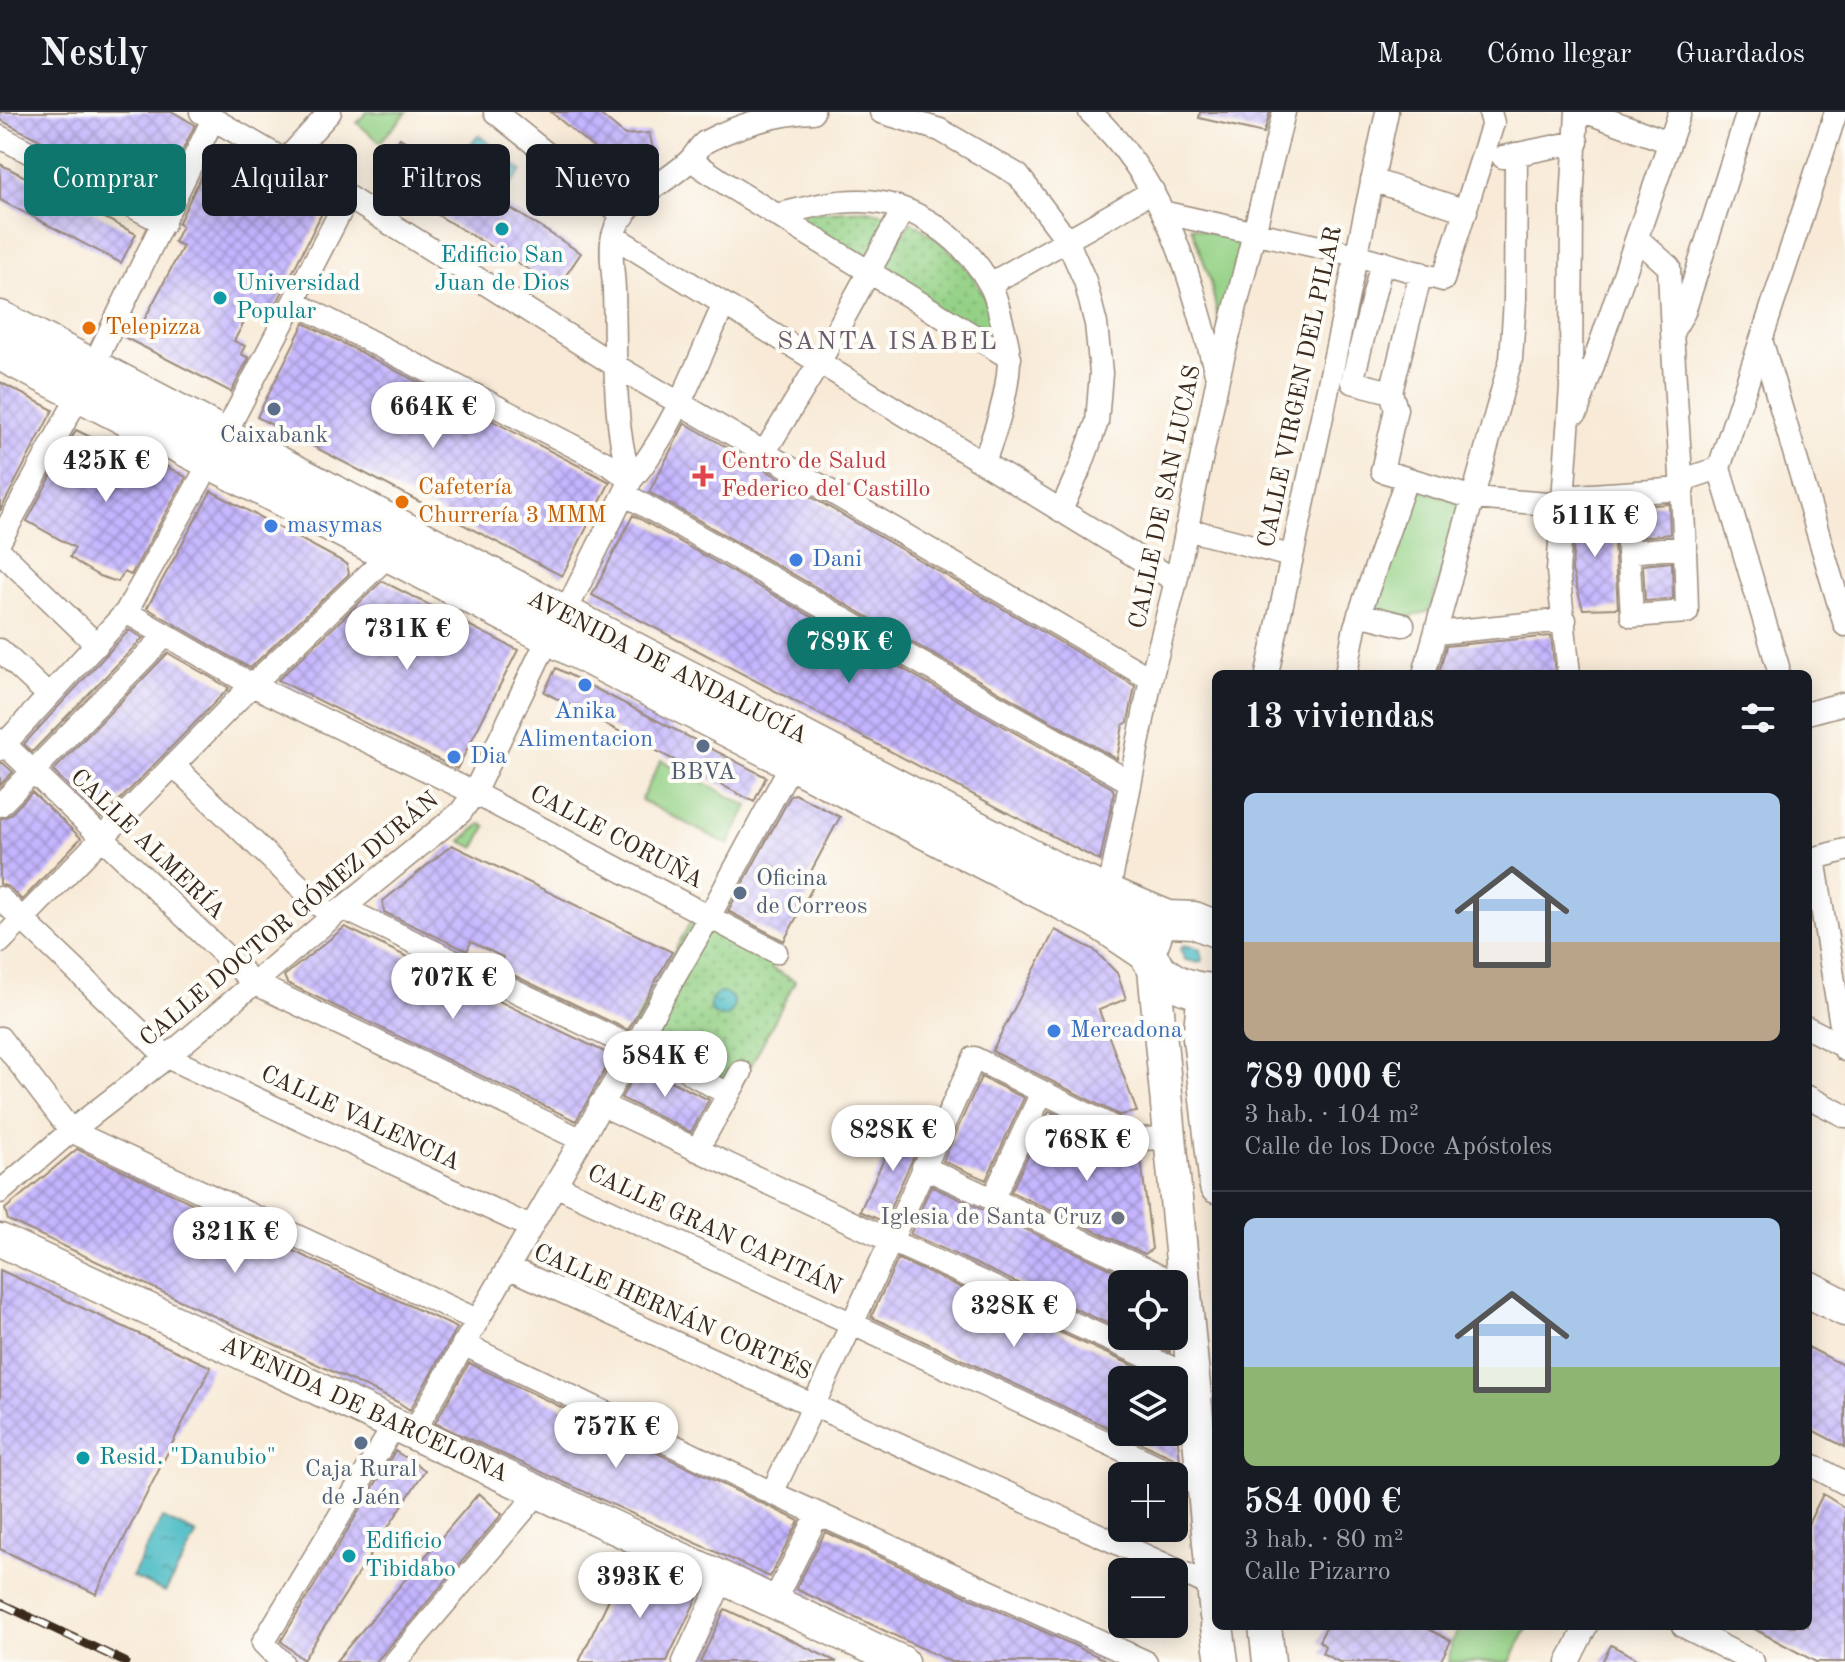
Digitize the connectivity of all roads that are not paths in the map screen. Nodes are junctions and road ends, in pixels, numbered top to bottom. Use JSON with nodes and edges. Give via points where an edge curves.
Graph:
{"nodes":[{"id":1,"x":330,"y":112,"type":"edge"},
{"id":2,"x":495,"y":112,"type":"edge"},
{"id":3,"x":813,"y":112,"type":"edge"},
{"id":4,"x":881,"y":112,"type":"edge"},
{"id":5,"x":1090,"y":112,"type":"edge"},
{"id":6,"x":1284,"y":112,"type":"edge"},
{"id":7,"x":1387,"y":112,"type":"edge"},
{"id":8,"x":1490,"y":112,"type":"edge"},
{"id":9,"x":1577,"y":112,"type":"edge"},
{"id":10,"x":1586,"y":112,"type":"edge"},
{"id":11,"x":1680,"y":112,"type":"edge"},
{"id":12,"x":1748,"y":112,"type":"edge"},
{"id":13,"x":1836,"y":112,"type":"edge"},
{"id":14,"x":207,"y":116,"type":"edge"},
{"id":15,"x":0,"y":137,"type":"edge"},
{"id":16,"x":1577,"y":142,"type":"junction"},
{"id":17,"x":1669,"y":142,"type":"junction"},
{"id":18,"x":257,"y":144,"type":"edge"},
{"id":19,"x":301,"y":144,"type":"edge"},
{"id":20,"x":1516,"y":154,"type":"junction"},
{"id":21,"x":691,"y":160,"type":"junction"},
{"id":22,"x":1482,"y":162,"type":"junction"},
{"id":23,"x":1372,"y":180,"type":"junction"},
{"id":24,"x":1153,"y":191,"type":"junction"},
{"id":25,"x":357,"y":203,"type":"edge"},
{"id":26,"x":903,"y":210,"type":"junction"},
{"id":27,"x":1466,"y":211,"type":"junction"},
{"id":28,"x":1166,"y":213,"type":"junction"},
{"id":29,"x":777,"y":215,"type":"junction"},
{"id":30,"x":338,"y":216,"type":"edge"},
{"id":31,"x":164,"y":223,"type":"junction"},
{"id":32,"x":619,"y":226,"type":"junction"},
{"id":33,"x":1253,"y":232,"type":"junction"},
{"id":34,"x":1638,"y":239,"type":"junction"},
{"id":35,"x":1067,"y":240,"type":"junction"},
{"id":36,"x":1356,"y":255,"type":"junction"},
{"id":37,"x":1382,"y":262,"type":"junction"},
{"id":38,"x":868,"y":271,"type":"junction"},
{"id":39,"x":1421,"y":273,"type":"junction"},
{"id":40,"x":990,"y":284,"type":"junction"},
{"id":41,"x":294,"y":302,"type":"junction"},
{"id":42,"x":724,"y":304,"type":"junction"},
{"id":43,"x":0,"y":319,"type":"edge"},
{"id":44,"x":1671,"y":333,"type":"junction"},
{"id":45,"x":1762,"y":343,"type":"junction"},
{"id":46,"x":2,"y":356,"type":"edge"},
{"id":47,"x":1010,"y":358,"type":"junction"},
{"id":48,"x":819,"y":363,"type":"junction"},
{"id":49,"x":616,"y":366,"type":"junction"},
{"id":50,"x":1218,"y":378,"type":"junction"},
{"id":51,"x":86,"y":379,"type":"junction"},
{"id":52,"x":1391,"y":392,"type":"junction"},
{"id":53,"x":678,"y":403,"type":"junction"},
{"id":54,"x":1567,"y":440,"type":"junction"},
{"id":55,"x":217,"y":449,"type":"junction"},
{"id":56,"x":764,"y":453,"type":"junction"},
{"id":57,"x":984,"y":462,"type":"junction"},
{"id":58,"x":1719,"y":468,"type":"junction"},
{"id":59,"x":1406,"y":480,"type":"junction"},
{"id":60,"x":1683,"y":484,"type":"junction"},
{"id":61,"x":628,"y":487,"type":"junction"},
{"id":62,"x":1625,"y":493,"type":"junction"},
{"id":63,"x":1563,"y":497,"type":"junction"},
{"id":64,"x":1474,"y":498,"type":"junction"},
{"id":65,"x":1061,"y":510,"type":"junction"},
{"id":66,"x":1186,"y":529,"type":"junction"},
{"id":67,"x":0,"y":541,"type":"edge"},
{"id":68,"x":1686,"y":547,"type":"junction"},
{"id":69,"x":0,"y":551,"type":"edge"},
{"id":70,"x":1628,"y":552,"type":"junction"},
{"id":71,"x":389,"y":555,"type":"junction"},
{"id":72,"x":1291,"y":556,"type":"junction"},
{"id":73,"x":1838,"y":571,"type":"edge"},
{"id":74,"x":1176,"y":581,"type":"junction"},
{"id":75,"x":126,"y":612,"type":"junction"},
{"id":76,"x":1359,"y":614,"type":"junction"},
{"id":77,"x":1565,"y":620,"type":"junction"},
{"id":78,"x":1403,"y":625,"type":"dead end"},
{"id":79,"x":1845,"y":625,"type":"edge"},
{"id":80,"x":557,"y":627,"type":"junction"},
{"id":81,"x":1436,"y":633,"type":"junction"},
{"id":82,"x":165,"y":636,"type":"junction"},
{"id":83,"x":97,"y":645,"type":"junction"},
{"id":84,"x":0,"y":650,"type":"edge"},
{"id":85,"x":1778,"y":667,"type":"dead end"},
{"id":86,"x":1268,"y":670,"type":"edge"},
{"id":87,"x":1347,"y":670,"type":"edge"},
{"id":88,"x":1425,"y":670,"type":"edge"},
{"id":89,"x":1569,"y":670,"type":"edge"},
{"id":90,"x":1151,"y":679,"type":"junction"},
{"id":91,"x":252,"y":685,"type":"junction"},
{"id":92,"x":57,"y":688,"type":"junction"},
{"id":93,"x":1845,"y":703,"type":"edge"},
{"id":94,"x":93,"y":707,"type":"junction"},
{"id":95,"x":1812,"y":712,"type":"edge"},
{"id":96,"x":1,"y":744,"type":"edge"},
{"id":97,"x":792,"y":763,"type":"junction"},
{"id":98,"x":173,"y":765,"type":"junction"},
{"id":99,"x":32,"y":771,"type":"junction"},
{"id":100,"x":1130,"y":782,"type":"junction"},
{"id":101,"x":474,"y":793,"type":"junction"},
{"id":102,"x":0,"y":805,"type":"edge"},
{"id":103,"x":101,"y":837,"type":"junction"},
{"id":104,"x":1845,"y":850,"type":"edge"},
{"id":105,"x":1812,"y":859,"type":"edge"},
{"id":106,"x":1812,"y":865,"type":"edge"},
{"id":107,"x":1108,"y":895,"type":"junction"},
{"id":108,"x":0,"y":898,"type":"edge"},
{"id":109,"x":338,"y":913,"type":"junction"},
{"id":110,"x":709,"y":917,"type":"junction"},
{"id":111,"x":22,"y":919,"type":"junction"},
{"id":112,"x":1168,"y":919,"type":"junction"},
{"id":113,"x":1212,"y":921,"type":"edge"},
{"id":114,"x":0,"y":942,"type":"edge"},
{"id":115,"x":776,"y":952,"type":"dead end"},
{"id":116,"x":1150,"y":961,"type":"junction"},
{"id":117,"x":254,"y":983,"type":"junction"},
{"id":118,"x":1210,"y":992,"type":"edge"},
{"id":119,"x":1812,"y":1030,"type":"edge"},
{"id":120,"x":0,"y":1038,"type":"edge"},
{"id":121,"x":637,"y":1043,"type":"junction"},
{"id":122,"x":1845,"y":1048,"type":"edge"},
{"id":123,"x":167,"y":1057,"type":"junction"},
{"id":124,"x":741,"y":1072,"type":"dead end"},
{"id":125,"x":690,"y":1073,"type":"dead end"},
{"id":126,"x":1212,"y":1090,"type":"edge"},
{"id":127,"x":1042,"y":1092,"type":"junction"},
{"id":128,"x":728,"y":1094,"type":"junction"},
{"id":129,"x":1812,"y":1099,"type":"edge"},
{"id":130,"x":600,"y":1104,"type":"junction"},
{"id":131,"x":1845,"y":1116,"type":"edge"},
{"id":132,"x":71,"y":1131,"type":"junction"},
{"id":133,"x":1170,"y":1138,"type":"junction"},
{"id":134,"x":580,"y":1139,"type":"junction"},
{"id":135,"x":697,"y":1150,"type":"junction"},
{"id":136,"x":923,"y":1167,"type":"junction"},
{"id":137,"x":555,"y":1185,"type":"junction"},
{"id":138,"x":0,"y":1192,"type":"edge"},
{"id":139,"x":993,"y":1198,"type":"junction"},
{"id":140,"x":530,"y":1227,"type":"junction"},
{"id":141,"x":0,"y":1240,"type":"edge"},
{"id":142,"x":891,"y":1241,"type":"junction"},
{"id":143,"x":1812,"y":1264,"type":"edge"},
{"id":144,"x":508,"y":1267,"type":"junction"},
{"id":145,"x":1147,"y":1270,"type":"edge"},
{"id":146,"x":1182,"y":1270,"type":"edge"},
{"id":147,"x":1845,"y":1281,"type":"edge"},
{"id":148,"x":1812,"y":1291,"type":"edge"},
{"id":149,"x":1845,"y":1308,"type":"edge"},
{"id":150,"x":477,"y":1320,"type":"junction"},
{"id":151,"x":852,"y":1325,"type":"junction"},
{"id":152,"x":1188,"y":1337,"type":"edge"},
{"id":153,"x":463,"y":1344,"type":"junction"},
{"id":154,"x":1192,"y":1377,"type":"junction"},
{"id":155,"x":813,"y":1406,"type":"junction"},
{"id":156,"x":404,"y":1428,"type":"junction"},
{"id":157,"x":1812,"y":1465,"type":"edge"},
{"id":158,"x":1845,"y":1483,"type":"edge"},
{"id":159,"x":1202,"y":1487,"type":"junction"},
{"id":160,"x":539,"y":1492,"type":"junction"},
{"id":161,"x":772,"y":1493,"type":"junction"},
{"id":162,"x":818,"y":1514,"type":"junction"},
{"id":163,"x":723,"y":1578,"type":"junction"},
{"id":164,"x":1212,"y":1582,"type":"edge"},
{"id":165,"x":1212,"y":1600,"type":"edge"},
{"id":166,"x":773,"y":1603,"type":"junction"},
{"id":167,"x":1218,"y":1630,"type":"edge"},
{"id":168,"x":1265,"y":1630,"type":"edge"},
{"id":169,"x":1584,"y":1630,"type":"edge"},
{"id":170,"x":1691,"y":1630,"type":"edge"},
{"id":171,"x":856,"y":1652,"type":"edge"},
{"id":172,"x":282,"y":1662,"type":"edge"},
{"id":173,"x":395,"y":1662,"type":"edge"},
{"id":174,"x":684,"y":1662,"type":"edge"},
{"id":175,"x":902,"y":1662,"type":"edge"},
{"id":176,"x":1146,"y":1662,"type":"edge"},
{"id":177,"x":1222,"y":1662,"type":"edge"},
{"id":178,"x":1269,"y":1662,"type":"edge"},
{"id":179,"x":1568,"y":1662,"type":"edge"},
{"id":180,"x":1753,"y":1662,"type":"edge"}],
"edges":[{"from":1,"to":19,"type":"street"},
{"from":2,"to":32,"type":"street"},
{"from":3,"to":21,"type":"street","via":[[784,113],[704,142]]},
{"from":4,"to":35,"type":"street","via":[[940,130],[1018,175]]},
{"from":5,"to":24,"type":"street"},
{"from":6,"to":33,"type":"street","name":"CALLE DE SAN LUCAS"},
{"from":7,"to":23,"type":"street","name":"CALLE VIRGEN DEL PILAR"},
{"from":8,"to":22,"type":"street","via":[[1493,123]]},
{"from":9,"to":16,"type":"street"},
{"from":10,"to":17,"type":"street"},
{"from":11,"to":17,"type":"street"},
{"from":12,"to":44,"type":"street","via":[[1684,312]]},
{"from":13,"to":45,"type":"street"},
{"from":14,"to":18,"type":"street"},
{"from":14,"to":31,"type":"street"},
{"from":15,"to":31,"type":"street"},
{"from":16,"to":20,"type":"street"},
{"from":16,"to":54,"type":"street"},
{"from":17,"to":34,"type":"street"},
{"from":20,"to":22,"type":"street"},
{"from":20,"to":64,"type":"street","via":[[1511,359]]},
{"from":21,"to":29,"type":"street"},
{"from":21,"to":32,"type":"street","via":[[641,197]]},
{"from":22,"to":27,"type":"street"},
{"from":23,"to":27,"type":"street"},
{"from":23,"to":36,"type":"street","name":"CALLE VIRGEN DEL PILAR"},
{"from":24,"to":28,"type":"street"},
{"from":24,"to":35,"type":"street"},
{"from":25,"to":49,"type":"street"},
{"from":26,"to":29,"type":"street","via":[[876,202],[841,201]]},
{"from":26,"to":38,"type":"street"},
{"from":26,"to":40,"type":"street","via":[[945,232]]},
{"from":27,"to":39,"type":"street","via":[[1443,280]]},
{"from":28,"to":33,"type":"street"},
{"from":28,"to":50,"type":"street"},
{"from":29,"to":38,"type":"street"},
{"from":30,"to":41,"type":"street"},
{"from":31,"to":51,"type":"street"},
{"from":32,"to":42,"type":"street"},
{"from":32,"to":49,"type":"street"},
{"from":33,"to":36,"type":"street"},
{"from":33,"to":50,"type":"street","name":"CALLE DE SAN LUCAS"},
{"from":34,"to":44,"type":"street","via":[[1669,267]]},
{"from":34,"to":54,"type":"street"},
{"from":35,"to":40,"type":"street"},
{"from":35,"to":65,"type":"street","via":[[1096,324],[1101,373],[1097,422]]},
{"from":36,"to":37,"type":"street"},
{"from":36,"to":72,"type":"street","name":"CALLE VIRGEN DEL PILAR"},
{"from":37,"to":39,"type":"street"},
{"from":37,"to":52,"type":"street","via":[[1352,382]]},
{"from":38,"to":47,"type":"street"},
{"from":38,"to":48,"type":"street"},
{"from":39,"to":52,"type":"street"},
{"from":40,"to":47,"type":"street"},
{"from":41,"to":55,"type":"street"},
{"from":41,"to":61,"type":"street","via":[[610,465]]},
{"from":42,"to":48,"type":"street"},
{"from":42,"to":53,"type":"street","name":"CALLE DOCTOR GÓMEZ DURÁN"},
{"from":43,"to":51,"type":"main road","name":"AVENIDA DE ANDALUCÍA"},
{"from":44,"to":60,"type":"street"},
{"from":45,"to":58,"type":"street"},
{"from":45,"to":73,"type":"street"},
{"from":46,"to":51,"type":"main road","name":"AVENIDA DE ANDALUCÍA"},
{"from":47,"to":57,"type":"street","via":[[1003,409]]},
{"from":48,"to":56,"type":"street"},
{"from":48,"to":57,"type":"street"},
{"from":49,"to":53,"type":"street"},
{"from":49,"to":61,"type":"street"},
{"from":50,"to":66,"type":"street","name":"CALLE DE SAN LUCAS"},
{"from":51,"to":55,"type":"main road","name":"AVENIDA DE ANDALUCÍA"},
{"from":51,"to":67,"type":"street"},
{"from":52,"to":59,"type":"street","via":[[1396,409],[1382,471]]},
{"from":53,"to":56,"type":"street"},
{"from":53,"to":61,"type":"street","name":"CALLE DOCTOR GÓMEZ DURÁN"},
{"from":54,"to":63,"type":"street"},
{"from":55,"to":71,"type":"main road","name":"AVENIDA DE ANDALUCÍA"},
{"from":55,"to":75,"type":"street"},
{"from":55,"to":80,"type":"main road","name":"AVENIDA DE ANDALUCÍA"},
{"from":56,"to":90,"type":"street"},
{"from":57,"to":65,"type":"street"},
{"from":58,"to":60,"type":"street"},
{"from":58,"to":85,"type":"street"},
{"from":59,"to":64,"type":"street"},
{"from":59,"to":76,"type":"street"},
{"from":60,"to":62,"type":"street"},
{"from":60,"to":68,"type":"street"},
{"from":61,"to":80,"type":"street","name":"CALLE DOCTOR GÓMEZ DURÁN"},
{"from":61,"to":100,"type":"street"},
{"from":62,"to":63,"type":"street"},
{"from":62,"to":70,"type":"street"},
{"from":63,"to":64,"type":"street","via":[[1548,504]]},
{"from":63,"to":77,"type":"street","via":[[1558,571]]},
{"from":64,"to":81,"type":"street"},
{"from":65,"to":74,"type":"street"},
{"from":66,"to":72,"type":"street"},
{"from":66,"to":74,"type":"street","name":"CALLE DE SAN LUCAS"},
{"from":68,"to":70,"type":"street"},
{"from":68,"to":70,"type":"street","via":[[1687,612],[1632,616]]},
{"from":69,"to":83,"type":"street"},
{"from":71,"to":80,"type":"main road","name":"AVENIDA DE ANDALUCÍA"},
{"from":71,"to":91,"type":"street"},
{"from":72,"to":86,"type":"street","name":"CALLE VIRGEN DEL PILAR"},
{"from":73,"to":79,"type":"street"},
{"from":74,"to":90,"type":"street","name":"CALLE DE SAN LUCAS"},
{"from":75,"to":82,"type":"street","name":"CALLE CORUÑA"},
{"from":75,"to":83,"type":"street"},
{"from":76,"to":78,"type":"street"},
{"from":76,"to":87,"type":"street"},
{"from":77,"to":81,"type":"street"},
{"from":77,"to":89,"type":"street"},
{"from":80,"to":97,"type":"main road","name":"AVENIDA DE ANDALUCÍA"},
{"from":80,"to":101,"type":"street","name":"CALLE DOCTOR GÓMEZ DURÁN"},
{"from":80,"to":107,"type":"main road","name":"AVENIDA DE ANDALUCÍA"},
{"from":81,"to":88,"type":"street"},
{"from":82,"to":91,"type":"street","name":"CALLE CORUÑA"},
{"from":82,"to":94,"type":"street"},
{"from":83,"to":92,"type":"street"},
{"from":84,"to":92,"type":"street"},
{"from":90,"to":100,"type":"street","name":"CALLE DE SAN LUCAS"},
{"from":91,"to":98,"type":"street"},
{"from":91,"to":101,"type":"street","name":"CALLE CORUÑA"},
{"from":92,"to":94,"type":"street"},
{"from":92,"to":96,"type":"street"},
{"from":93,"to":95,"type":"street"},
{"from":94,"to":99,"type":"street"},
{"from":96,"to":99,"type":"street","name":"CALLE ALMERÍA"},
{"from":97,"to":110,"type":"street"},
{"from":97,"to":116,"type":"main road","name":"AVENIDA DE ANDALUCÍA","via":[[1098,920]]},
{"from":98,"to":103,"type":"street"},
{"from":98,"to":109,"type":"street"},
{"from":99,"to":102,"type":"street"},
{"from":99,"to":103,"type":"street","name":"CALLE ALMERÍA"},
{"from":100,"to":107,"type":"street","name":"CALLE DE SAN LUCAS"},
{"from":101,"to":109,"type":"street","name":"CALLE DOCTOR GÓMEZ DURÁN","via":[[461,812]]},
{"from":101,"to":110,"type":"street","name":"CALLE CORUÑA"},
{"from":103,"to":111,"type":"street"},
{"from":103,"to":117,"type":"street","name":"CALLE ALMERÍA"},
{"from":104,"to":105,"type":"street"},
{"from":106,"to":122,"type":"street"},
{"from":107,"to":112,"type":"main road","name":"AVENIDA DE ANDALUCÍA"},
{"from":108,"to":111,"type":"street","name":"CALLE VALENCIA"},
{"from":109,"to":117,"type":"street","name":"CALLE DOCTOR GÓMEZ DURÁN"},
{"from":109,"to":121,"type":"street"},
{"from":110,"to":115,"type":"street","name":"CALLE CORUÑA"},
{"from":110,"to":121,"type":"street"},
{"from":111,"to":114,"type":"street"},
{"from":111,"to":123,"type":"street","name":"CALLE VALENCIA"},
{"from":112,"to":113,"type":"main road","name":"AVENIDA DE ANDALUCÍA"},
{"from":112,"to":116,"type":"main road","via":[[1152,933]]},
{"from":116,"to":118,"type":"main road","name":"AVENIDA DE ANDALUCÍA","via":[[1184,987]]},
{"from":116,"to":133,"type":"street"},
{"from":117,"to":123,"type":"street","name":"CALLE DOCTOR GÓMEZ DURÁN"},
{"from":117,"to":134,"type":"street","name":"CALLE ALMERÍA"},
{"from":118,"to":126,"type":"street","via":[[1199,1038]]},
{"from":119,"to":122,"type":"street"},
{"from":120,"to":132,"type":"street"},
{"from":121,"to":130,"type":"street"},
{"from":123,"to":132,"type":"street","name":"CALLE DOCTOR GÓMEZ DURÁN"},
{"from":123,"to":140,"type":"street","name":"CALLE VALENCIA"},
{"from":124,"to":128,"type":"street"},
{"from":125,"to":128,"type":"street"},
{"from":127,"to":133,"type":"street","via":[[1137,1139]]},
{"from":127,"to":136,"type":"street","via":[[974,1058]]},
{"from":127,"to":139,"type":"street"},
{"from":128,"to":135,"type":"street"},
{"from":129,"to":131,"type":"street"},
{"from":130,"to":134,"type":"street"},
{"from":130,"to":135,"type":"street"},
{"from":132,"to":138,"type":"street","name":"CALLE DOCTOR GÓMEZ DURÁN"},
{"from":132,"to":150,"type":"street"},
{"from":133,"to":146,"type":"street"},
{"from":134,"to":137,"type":"street"},
{"from":135,"to":142,"type":"street"},
{"from":136,"to":139,"type":"street"},
{"from":136,"to":142,"type":"street"},
{"from":137,"to":140,"type":"street"},
{"from":137,"to":151,"type":"street","name":"CALLE GRAN CAPITÁN"},
{"from":139,"to":145,"type":"street"},
{"from":140,"to":144,"type":"street"},
{"from":141,"to":156,"type":"street","name":"AVENIDA DE BARCELONA"},
{"from":142,"to":151,"type":"street"},
{"from":142,"to":154,"type":"street"},
{"from":143,"to":147,"type":"main road"},
{"from":144,"to":150,"type":"street"},
{"from":144,"to":155,"type":"street","name":"CALLE HERNÁN CORTÉS"},
{"from":148,"to":149,"type":"main road"},
{"from":150,"to":153,"type":"street"},
{"from":151,"to":155,"type":"street"},
{"from":151,"to":159,"type":"street","name":"CALLE GRAN CAPITÁN"},
{"from":152,"to":154,"type":"street"},
{"from":153,"to":156,"type":"street"},
{"from":153,"to":161,"type":"street"},
{"from":154,"to":159,"type":"street"},
{"from":155,"to":161,"type":"street"},
{"from":155,"to":165,"type":"street","name":"CALLE HERNÁN CORTÉS"},
{"from":156,"to":160,"type":"street","name":"AVENIDA DE BARCELONA"},
{"from":156,"to":172,"type":"street","via":[[263,1643]]},
{"from":157,"to":158,"type":"street"},
{"from":159,"to":164,"type":"street"},
{"from":160,"to":163,"type":"street","name":"AVENIDA DE BARCELONA"},
{"from":160,"to":173,"type":"street"},
{"from":161,"to":162,"type":"street"},
{"from":162,"to":166,"type":"street"},
{"from":162,"to":176,"type":"street"},
{"from":163,"to":166,"type":"street","name":"AVENIDA DE BARCELONA"},
{"from":163,"to":174,"type":"street"},
{"from":166,"to":171,"type":"street","name":"AVENIDA DE BARCELONA"},
{"from":167,"to":177,"type":"street"},
{"from":168,"to":178,"type":"street"},
{"from":169,"to":179,"type":"street"},
{"from":170,"to":180,"type":"street"},
{"from":171,"to":175,"type":"street","name":"AVENIDA DE BARCELONA"}]}
